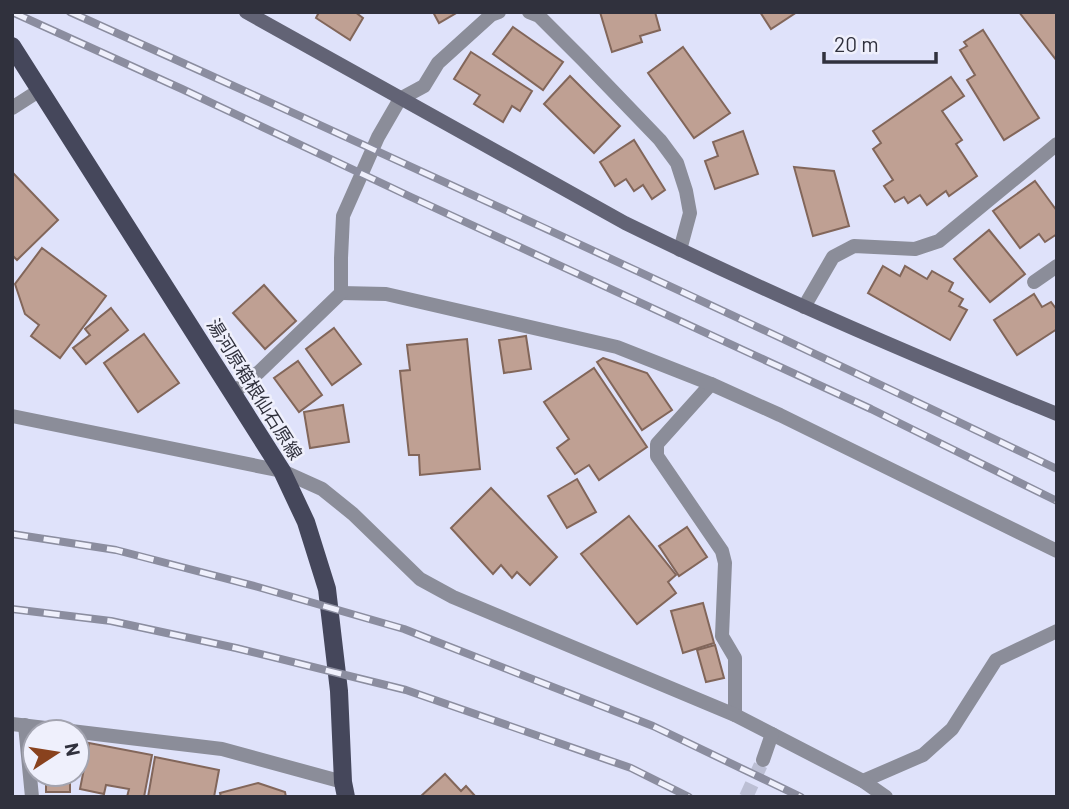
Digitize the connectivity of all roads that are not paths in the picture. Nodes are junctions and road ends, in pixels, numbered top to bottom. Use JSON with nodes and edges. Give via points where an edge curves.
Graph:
{"nodes":[{"id":1,"x":246,"y":12,"type":"edge"},
{"id":2,"x":529,"y":12,"type":"edge"},
{"id":3,"x":493,"y":13,"type":"edge"},
{"id":4,"x":12,"y":46,"type":"edge"},
{"id":5,"x":40,"y":90,"type":"junction"},
{"id":6,"x":400,"y":99,"type":"junction"},
{"id":7,"x":12,"y":108,"type":"edge"},
{"id":8,"x":1057,"y":145,"type":"edge"},
{"id":9,"x":680,"y":250,"type":"junction"},
{"id":10,"x":1057,"y":266,"type":"edge"},
{"id":11,"x":1034,"y":282,"type":"dead end"},
{"id":12,"x":341,"y":293,"type":"junction"},
{"id":13,"x":804,"y":307,"type":"junction"},
{"id":14,"x":711,"y":384,"type":"junction"},
{"id":15,"x":233,"y":393,"type":"junction"},
{"id":16,"x":1057,"y":414,"type":"edge"},
{"id":17,"x":12,"y":416,"type":"edge"},
{"id":18,"x":282,"y":471,"type":"junction"},
{"id":19,"x":1057,"y":551,"type":"edge"},
{"id":20,"x":1057,"y":631,"type":"edge"},
{"id":21,"x":735,"y":715,"type":"junction"},
{"id":22,"x":19,"y":725,"type":"edge"},
{"id":23,"x":772,"y":734,"type":"junction"},
{"id":24,"x":763,"y":760,"type":"tunnel mouth"},
{"id":25,"x":863,"y":781,"type":"junction"},
{"id":26,"x":345,"y":790,"type":"edge"},
{"id":27,"x":32,"y":797,"type":"edge"},
{"id":28,"x":886,"y":797,"type":"edge"}],
"edges":[{"from":1,"to":6,"type":"street"},
{"from":2,"to":9,"type":"street","via":[[583,60],[677,163],[691,213]]},
{"from":3,"to":6,"type":"street","via":[[438,63],[424,86]]},
{"from":4,"to":5,"type":"main road","name":"湯河原箱根仙石原線"},
{"from":5,"to":7,"type":"street"},
{"from":5,"to":15,"type":"main road","name":"湯河原箱根仙石原線"},
{"from":6,"to":9,"type":"street"},
{"from":6,"to":12,"type":"street","via":[[343,216]]},
{"from":8,"to":13,"type":"street","via":[[939,241],[915,249],[855,246],[833,257]]},
{"from":9,"to":13,"type":"street"},
{"from":10,"to":11,"type":"street"},
{"from":12,"to":14,"type":"street","via":[[386,294],[617,347]]},
{"from":12,"to":15,"type":"street"},
{"from":13,"to":16,"type":"street"},
{"from":14,"to":19,"type":"street"},
{"from":14,"to":21,"type":"street","via":[[657,444],[657,456],[722,551],[722,636],[735,658]]},
{"from":15,"to":18,"type":"main road","name":"湯河原箱根仙石原線"},
{"from":17,"to":18,"type":"street"},
{"from":18,"to":21,"type":"street","via":[[322,489],[420,579],[453,597]]},
{"from":18,"to":26,"type":"main road","name":"湯河原箱根仙石原線","via":[[306,522],[327,589]]},
{"from":20,"to":25,"type":"street","via":[[996,660],[951,729],[923,755]]},
{"from":21,"to":23,"type":"street"},
{"from":22,"to":26,"type":"street","via":[[222,749]]},
{"from":22,"to":27,"type":"street"},
{"from":23,"to":24,"type":"street"},
{"from":23,"to":25,"type":"street"},
{"from":25,"to":28,"type":"street"}]}
